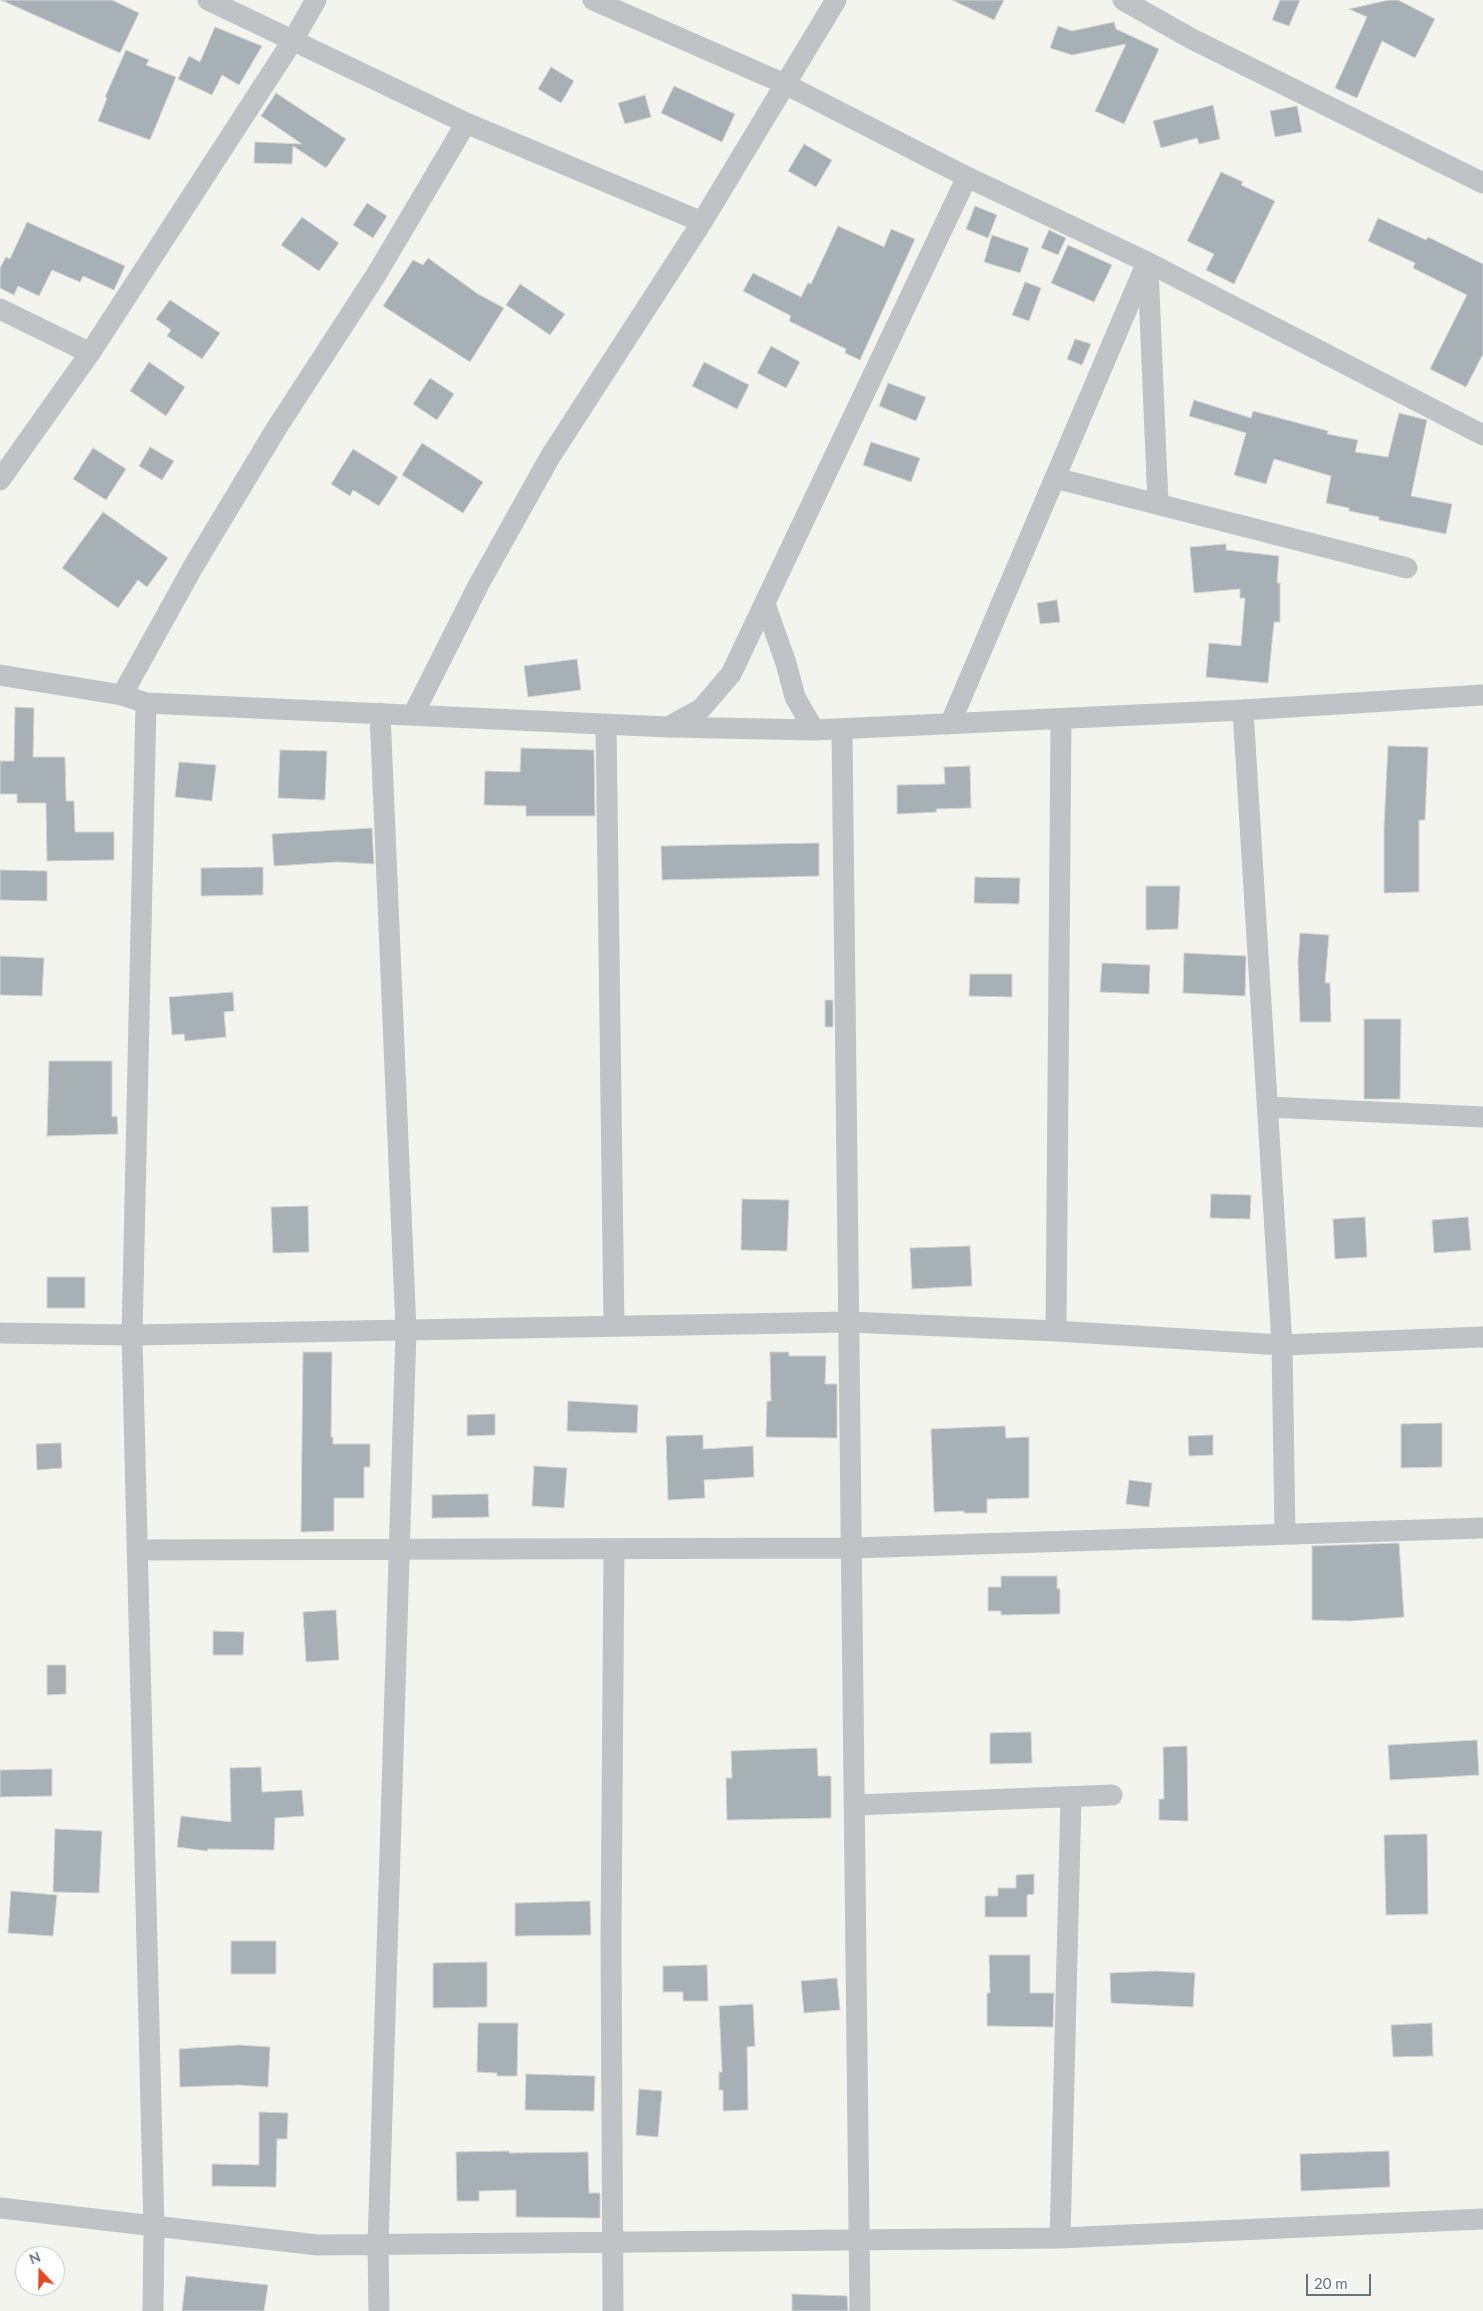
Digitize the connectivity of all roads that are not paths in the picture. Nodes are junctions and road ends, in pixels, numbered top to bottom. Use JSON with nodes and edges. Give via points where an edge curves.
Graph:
{"nodes":[{"id":1,"x":208,"y":0,"type":"edge"},
{"id":2,"x":316,"y":0,"type":"edge"},
{"id":3,"x":593,"y":0,"type":"edge"},
{"id":4,"x":836,"y":0,"type":"edge"},
{"id":5,"x":1123,"y":0,"type":"edge"},
{"id":6,"x":293,"y":40,"type":"junction"},
{"id":7,"x":785,"y":84,"type":"junction"},
{"id":8,"x":466,"y":123,"type":"junction"},
{"id":9,"x":967,"y":177,"type":"junction"},
{"id":10,"x":1483,"y":182,"type":"edge"},
{"id":11,"x":702,"y":222,"type":"junction"},
{"id":12,"x":1147,"y":262,"type":"junction"},
{"id":13,"x":0,"y":309,"type":"edge"},
{"id":14,"x":90,"y":353,"type":"junction"},
{"id":15,"x":1483,"y":435,"type":"edge"},
{"id":16,"x":1055,"y":478,"type":"junction"},
{"id":17,"x":0,"y":480,"type":"edge"},
{"id":18,"x":1158,"y":504,"type":"junction"},
{"id":19,"x":1407,"y":568,"type":"dead end"},
{"id":20,"x":765,"y":604,"type":"junction"},
{"id":21,"x":0,"y":675,"type":"edge"},
{"id":22,"x":122,"y":694,"type":"junction"},
{"id":23,"x":1483,"y":695,"type":"edge"},
{"id":24,"x":146,"y":703,"type":"junction"},
{"id":25,"x":1243,"y":710,"type":"junction"},
{"id":26,"x":380,"y":714,"type":"junction"},
{"id":27,"x":413,"y":715,"type":"junction"},
{"id":28,"x":1061,"y":719,"type":"junction"},
{"id":29,"x":606,"y":724,"type":"junction"},
{"id":30,"x":950,"y":724,"type":"junction"},
{"id":31,"x":668,"y":727,"type":"junction"},
{"id":32,"x":842,"y":729,"type":"junction"},
{"id":33,"x":814,"y":730,"type":"junction"},
{"id":34,"x":1268,"y":1107,"type":"junction"},
{"id":35,"x":1483,"y":1117,"type":"edge"},
{"id":36,"x":849,"y":1322,"type":"junction"},
{"id":37,"x":614,"y":1326,"type":"junction"},
{"id":38,"x":406,"y":1330,"type":"junction"},
{"id":39,"x":1056,"y":1331,"type":"junction"},
{"id":40,"x":0,"y":1333,"type":"edge"},
{"id":41,"x":132,"y":1335,"type":"junction"},
{"id":42,"x":1483,"y":1337,"type":"edge"},
{"id":43,"x":1282,"y":1345,"type":"junction"},
{"id":44,"x":1483,"y":1528,"type":"edge"},
{"id":45,"x":1285,"y":1534,"type":"junction"},
{"id":46,"x":852,"y":1548,"type":"junction"},
{"id":47,"x":401,"y":1549,"type":"junction"},
{"id":48,"x":614,"y":1549,"type":"junction"},
{"id":49,"x":137,"y":1550,"type":"junction"},
{"id":50,"x":1112,"y":1795,"type":"dead end"},
{"id":51,"x":1071,"y":1797,"type":"junction"},
{"id":52,"x":855,"y":1805,"type":"junction"},
{"id":53,"x":0,"y":2208,"type":"edge"},
{"id":54,"x":1483,"y":2219,"type":"edge"},
{"id":55,"x":154,"y":2228,"type":"junction"},
{"id":56,"x":1060,"y":2238,"type":"junction"},
{"id":57,"x":860,"y":2241,"type":"junction"},
{"id":58,"x":614,"y":2243,"type":"junction"},
{"id":59,"x":378,"y":2245,"type":"junction"},
{"id":60,"x":153,"y":2311,"type":"edge"},
{"id":61,"x":379,"y":2311,"type":"edge"},
{"id":62,"x":613,"y":2311,"type":"edge"},
{"id":63,"x":860,"y":2311,"type":"edge"}],
"edges":[{"from":1,"to":6,"type":"street"},
{"from":2,"to":6,"type":"street"},
{"from":3,"to":7,"type":"street"},
{"from":4,"to":7,"type":"street"},
{"from":5,"to":10,"type":"street","via":[[1192,39]]},
{"from":6,"to":8,"type":"street"},
{"from":6,"to":14,"type":"street"},
{"from":7,"to":9,"type":"street"},
{"from":7,"to":11,"type":"street"},
{"from":8,"to":11,"type":"street"},
{"from":8,"to":22,"type":"street","via":[[376,275],[202,550]]},
{"from":9,"to":12,"type":"street"},
{"from":9,"to":20,"type":"street"},
{"from":11,"to":27,"type":"street","via":[[550,458],[479,584]]},
{"from":12,"to":15,"type":"street"},
{"from":12,"to":16,"type":"street"},
{"from":12,"to":18,"type":"street"},
{"from":13,"to":14,"type":"street"},
{"from":14,"to":17,"type":"street"},
{"from":16,"to":18,"type":"street"},
{"from":16,"to":30,"type":"street"},
{"from":18,"to":19,"type":"street"},
{"from":20,"to":31,"type":"street","via":[[731,674],[701,709]]},
{"from":20,"to":33,"type":"street","via":[[795,698]]},
{"from":21,"to":22,"type":"street"},
{"from":22,"to":24,"type":"street"},
{"from":23,"to":25,"type":"street"},
{"from":24,"to":26,"type":"street"},
{"from":24,"to":41,"type":"street"},
{"from":25,"to":28,"type":"street"},
{"from":25,"to":34,"type":"street"},
{"from":26,"to":27,"type":"street"},
{"from":26,"to":38,"type":"street"},
{"from":27,"to":29,"type":"street"},
{"from":28,"to":30,"type":"street"},
{"from":28,"to":39,"type":"street"},
{"from":29,"to":31,"type":"street"},
{"from":29,"to":37,"type":"street"},
{"from":30,"to":32,"type":"street"},
{"from":31,"to":33,"type":"street"},
{"from":32,"to":33,"type":"street"},
{"from":32,"to":36,"type":"street"},
{"from":34,"to":35,"type":"street"},
{"from":34,"to":43,"type":"street"},
{"from":36,"to":37,"type":"street"},
{"from":36,"to":39,"type":"street"},
{"from":36,"to":46,"type":"street"},
{"from":37,"to":38,"type":"street"},
{"from":38,"to":41,"type":"street"},
{"from":38,"to":47,"type":"street"},
{"from":39,"to":43,"type":"street"},
{"from":40,"to":41,"type":"street"},
{"from":41,"to":49,"type":"street"},
{"from":42,"to":43,"type":"street"},
{"from":43,"to":45,"type":"street"},
{"from":44,"to":45,"type":"street"},
{"from":45,"to":46,"type":"street"},
{"from":46,"to":48,"type":"street"},
{"from":46,"to":52,"type":"street"},
{"from":47,"to":48,"type":"street"},
{"from":47,"to":49,"type":"street"},
{"from":47,"to":59,"type":"street"},
{"from":48,"to":58,"type":"street","via":[[611,1948]]},
{"from":49,"to":55,"type":"street"},
{"from":50,"to":51,"type":"street"},
{"from":51,"to":52,"type":"street"},
{"from":51,"to":56,"type":"street"},
{"from":52,"to":57,"type":"street"},
{"from":53,"to":55,"type":"street"},
{"from":54,"to":56,"type":"street"},
{"from":55,"to":59,"type":"street","via":[[316,2245]]},
{"from":55,"to":60,"type":"street"},
{"from":56,"to":57,"type":"street"},
{"from":57,"to":58,"type":"street"},
{"from":57,"to":63,"type":"street"},
{"from":58,"to":59,"type":"street"},
{"from":58,"to":62,"type":"street"},
{"from":59,"to":61,"type":"street"}]}
